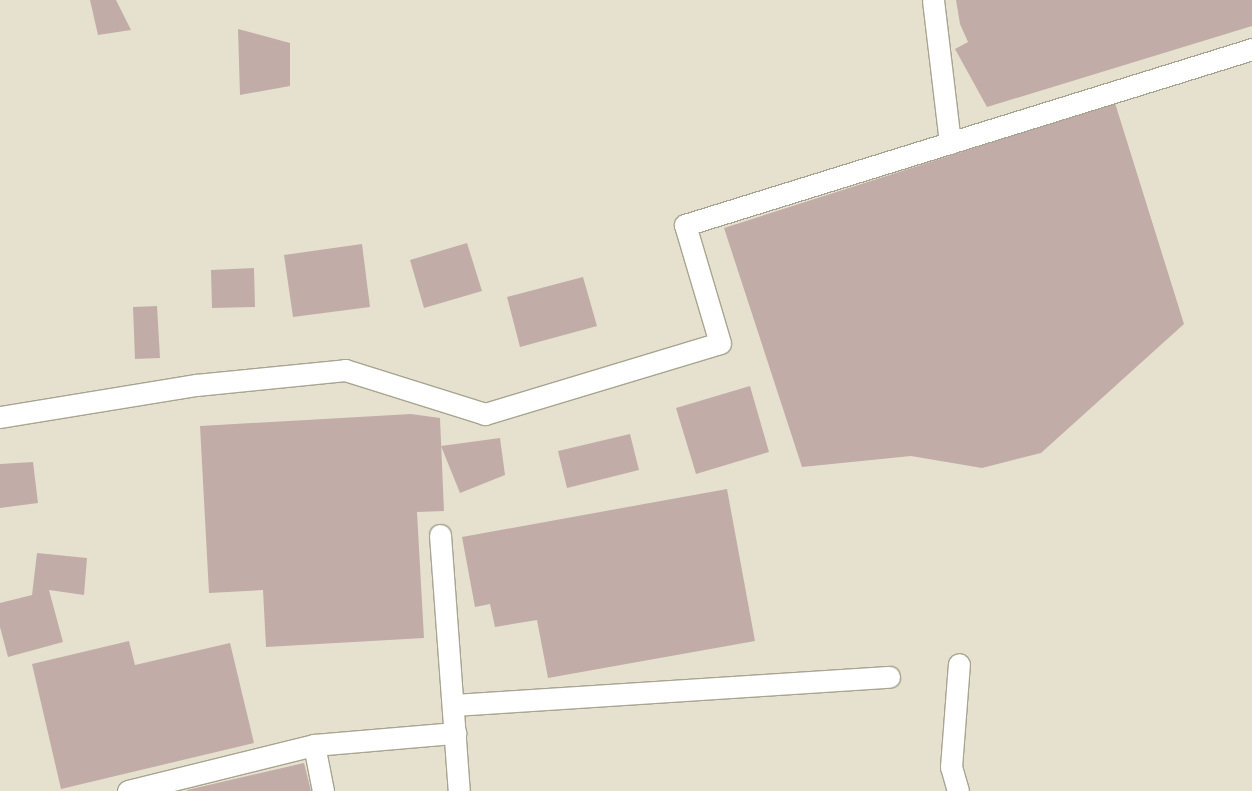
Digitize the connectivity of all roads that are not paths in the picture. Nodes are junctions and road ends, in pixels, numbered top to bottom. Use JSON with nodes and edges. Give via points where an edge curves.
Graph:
{"nodes":[{"id":1,"x":933,"y":0,"type":"edge"},
{"id":2,"x":1252,"y":49,"type":"edge"},
{"id":3,"x":950,"y":143,"type":"junction"},
{"id":4,"x":0,"y":417,"type":"edge"},
{"id":5,"x":440,"y":535,"type":"dead end"},
{"id":6,"x":959,"y":664,"type":"dead end"},
{"id":7,"x":889,"y":677,"type":"dead end"},
{"id":8,"x":453,"y":705,"type":"junction"},
{"id":9,"x":455,"y":733,"type":"junction"},
{"id":10,"x":314,"y":745,"type":"junction"},
{"id":11,"x":128,"y":791,"type":"edge"},
{"id":12,"x":323,"y":791,"type":"edge"},
{"id":13,"x":459,"y":791,"type":"edge"},
{"id":14,"x":958,"y":791,"type":"edge"}],
"edges":[{"from":1,"to":3,"type":"lane"},
{"from":2,"to":3,"type":"lane"},
{"from":3,"to":4,"type":"lane","via":[[685,225],[720,343],[485,414],[345,370],[196,386]]},
{"from":5,"to":8,"type":"lane"},
{"from":6,"to":14,"type":"lane","via":[[951,767]]},
{"from":7,"to":8,"type":"lane"},
{"from":8,"to":9,"type":"lane"},
{"from":9,"to":10,"type":"lane"},
{"from":9,"to":13,"type":"lane"},
{"from":10,"to":11,"type":"lane"},
{"from":10,"to":12,"type":"lane"}]}
